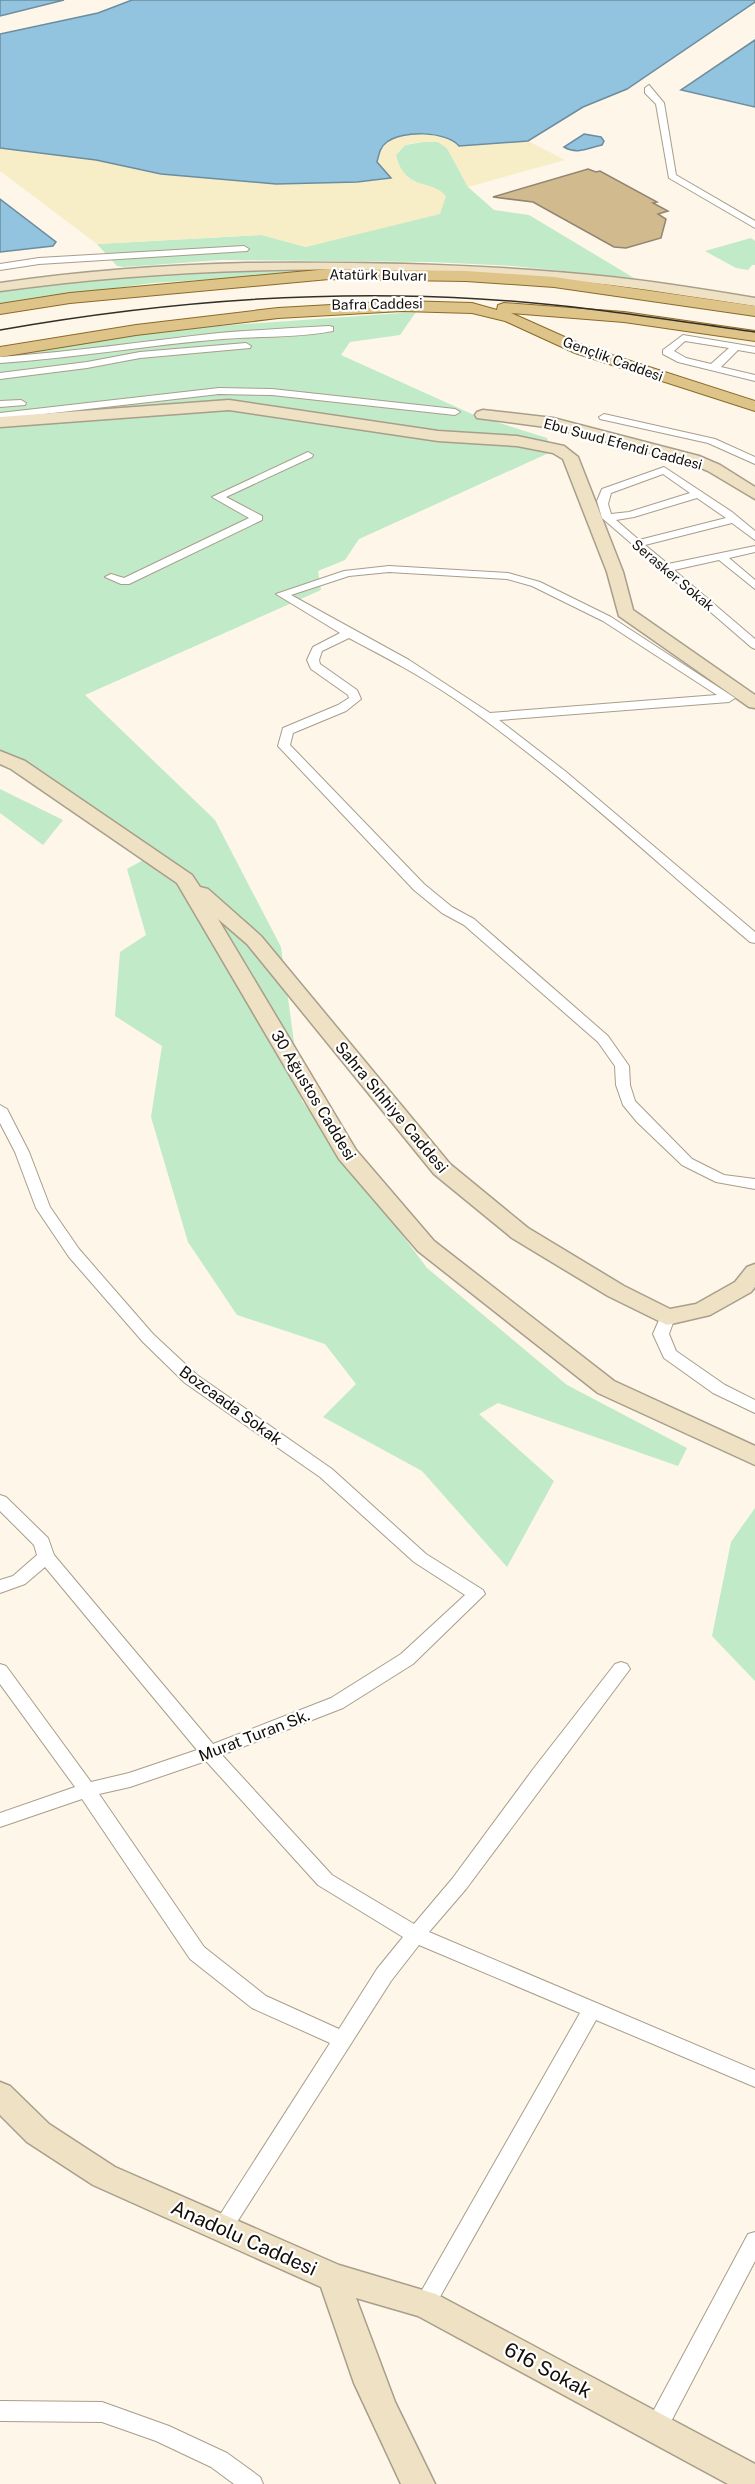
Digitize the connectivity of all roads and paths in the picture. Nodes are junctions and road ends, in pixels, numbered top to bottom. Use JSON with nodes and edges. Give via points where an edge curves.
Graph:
{"nodes":[{"id":1,"x":649,"y":88,"type":"dead end"},
{"id":2,"x":755,"y":225,"type":"edge"},
{"id":3,"x":244,"y":249,"type":"dead end"},
{"id":4,"x":0,"y":267,"type":"edge"},
{"id":5,"x":0,"y":287,"type":"edge"},
{"id":6,"x":755,"y":302,"type":"edge"},
{"id":7,"x":472,"y":308,"type":"joint"},
{"id":8,"x":0,"y":309,"type":"edge"},
{"id":9,"x":512,"y":309,"type":"junction"},
{"id":10,"x":755,"y":311,"type":"edge"},
{"id":11,"x":0,"y":320,"type":"edge"},
{"id":12,"x":755,"y":321,"type":"edge"},
{"id":13,"x":329,"y":329,"type":"dead end"},
{"id":14,"x":755,"y":336,"type":"edge"},
{"id":15,"x":246,"y":346,"type":"dead end"},
{"id":16,"x":735,"y":346,"type":"junction"},
{"id":17,"x":0,"y":350,"type":"edge"},
{"id":18,"x":755,"y":350,"type":"edge"},
{"id":19,"x":0,"y":360,"type":"edge"},
{"id":20,"x":713,"y":368,"type":"junction"},
{"id":21,"x":0,"y":376,"type":"edge"},
{"id":22,"x":755,"y":378,"type":"edge"},
{"id":23,"x":21,"y":403,"type":"dead end"},
{"id":24,"x":0,"y":404,"type":"edge"},
{"id":25,"x":755,"y":404,"type":"edge"},
{"id":26,"x":455,"y":412,"type":"dead end"},
{"id":27,"x":483,"y":415,"type":"dead end"},
{"id":28,"x":0,"y":416,"type":"edge"},
{"id":29,"x":604,"y":417,"type":"dead end"},
{"id":30,"x":0,"y":422,"type":"edge"},
{"id":31,"x":308,"y":455,"type":"dead end"},
{"id":32,"x":755,"y":461,"type":"edge"},
{"id":33,"x":699,"y":494,"type":"junction"},
{"id":34,"x":755,"y":494,"type":"edge"},
{"id":35,"x":607,"y":518,"type":"junction"},
{"id":36,"x":734,"y":519,"type":"junction"},
{"id":37,"x":755,"y":537,"type":"edge"},
{"id":38,"x":636,"y":544,"type":"junction"},
{"id":39,"x":755,"y":549,"type":"edge"},
{"id":40,"x":723,"y":558,"type":"junction"},
{"id":41,"x":666,"y":568,"type":"junction"},
{"id":42,"x":111,"y":577,"type":"dead end"},
{"id":43,"x":755,"y":586,"type":"edge"},
{"id":44,"x":349,"y":633,"type":"junction"},
{"id":45,"x":755,"y":645,"type":"edge"},
{"id":46,"x":755,"y":703,"type":"edge"},
{"id":47,"x":488,"y":717,"type":"junction"},
{"id":48,"x":0,"y":757,"type":"edge"},
{"id":49,"x":185,"y":879,"type":"junction"},
{"id":50,"x":755,"y":939,"type":"edge"},
{"id":51,"x":0,"y":1109,"type":"edge"},
{"id":52,"x":755,"y":1184,"type":"edge"},
{"id":53,"x":755,"y":1272,"type":"edge"},
{"id":54,"x":667,"y":1317,"type":"junction"},
{"id":55,"x":755,"y":1407,"type":"edge"},
{"id":56,"x":755,"y":1456,"type":"edge"},
{"id":57,"x":0,"y":1501,"type":"edge"},
{"id":58,"x":46,"y":1557,"type":"junction"},
{"id":59,"x":0,"y":1587,"type":"edge"},
{"id":60,"x":477,"y":1594,"type":"joint"},
{"id":61,"x":621,"y":1669,"type":"dead end"},
{"id":62,"x":0,"y":1671,"type":"edge"},
{"id":63,"x":210,"y":1753,"type":"junction"},
{"id":64,"x":86,"y":1790,"type":"junction"},
{"id":65,"x":0,"y":1820,"type":"edge"},
{"id":66,"x":416,"y":1935,"type":"junction"},
{"id":67,"x":591,"y":2011,"type":"junction"},
{"id":68,"x":342,"y":2040,"type":"junction"},
{"id":69,"x":755,"y":2079,"type":"edge"},
{"id":70,"x":0,"y":2095,"type":"edge"},
{"id":71,"x":223,"y":2227,"type":"junction"},
{"id":72,"x":755,"y":2241,"type":"edge"},
{"id":73,"x":334,"y":2278,"type":"junction"},
{"id":74,"x":425,"y":2304,"type":"junction"},
{"id":75,"x":0,"y":2411,"type":"edge"},
{"id":76,"x":656,"y":2428,"type":"junction"},
{"id":77,"x":755,"y":2481,"type":"edge"},
{"id":78,"x":252,"y":2484,"type":"edge"},
{"id":79,"x":419,"y":2484,"type":"edge"}],
"edges":[{"from":1,"to":2,"type":"street","via":[[660,103],[672,176]]},
{"from":3,"to":4,"type":"street","via":[[39,261]]},
{"from":5,"to":6,"type":"street","via":[[158,269],[421,268],[614,281]]},
{"from":7,"to":17,"type":"main road","name":"Bafra Caddesi","via":[[402,306],[278,313]]},
{"from":7,"to":25,"type":"main road","name":"Gençlik Caddesi","via":[[511,318],[581,350]]},
{"from":8,"to":10,"type":"main road","name":"Atatürk Bulvarı","via":[[70,298],[329,274],[554,282]]},
{"from":9,"to":14,"type":"main road","name":"Bafra Caddesi","via":[[624,317]]},
{"from":9,"to":17,"type":"main road","name":"Bafra Caddesi","via":[[453,303],[358,303],[90,331]]},
{"from":9,"to":25,"type":"main road","name":"Gençlik Caddesi","via":[[590,350]]},
{"from":11,"to":12,"type":"main road","name":"Atatürk Bulvarı","via":[[177,295],[347,285],[502,289]]},
{"from":13,"to":19,"type":"street","via":[[222,336]]},
{"from":15,"to":21,"type":"street","via":[[140,355]]},
{"from":16,"to":18,"type":"street"},
{"from":16,"to":20,"type":"street"},
{"from":16,"to":20,"type":"street","via":[[683,338],[667,352]]},
{"from":20,"to":22,"type":"street"},
{"from":23,"to":24,"type":"street"},
{"from":26,"to":28,"type":"street","via":[[228,391]]},
{"from":27,"to":34,"type":"street","name":"Ebu Suud Efendi Caddesi","via":[[553,423],[693,459]]},
{"from":29,"to":32,"type":"street","via":[[711,441]]},
{"from":30,"to":46,"type":"street","via":[[229,405],[438,436],[517,441],[558,449],[570,457],[615,572],[625,612]]},
{"from":31,"to":42,"type":"street","via":[[217,497],[258,518],[125,582]]},
{"from":33,"to":35,"type":"street"},
{"from":33,"to":35,"type":"street","via":[[664,470],[606,491],[602,507]]},
{"from":33,"to":36,"type":"street"},
{"from":35,"to":38,"type":"street","name":"Serasker Sokak"},
{"from":36,"to":37,"type":"street"},
{"from":36,"to":38,"type":"street"},
{"from":38,"to":41,"type":"street","name":"Serasker Sokak"},
{"from":39,"to":40,"type":"street"},
{"from":40,"to":41,"type":"street"},
{"from":40,"to":43,"type":"street"},
{"from":41,"to":45,"type":"street","name":"Serasker Sokak"},
{"from":44,"to":47,"type":"street","via":[[382,649]]},
{"from":44,"to":47,"type":"street","via":[[282,594],[348,573],[389,569],[508,576],[536,584],[607,619],[729,698]]},
{"from":44,"to":52,"type":"street","via":[[317,649],[313,660],[315,666],[353,693],[355,699],[287,731],[284,746],[419,886],[447,910],[469,922],[603,1039],[622,1066],[628,1102],[687,1162],[721,1179]]},
{"from":47,"to":50,"type":"street","via":[[551,765]]},
{"from":48,"to":49,"type":"street","name":"30 Ağustos Caddesi","via":[[18,765]]},
{"from":49,"to":54,"type":"street","name":"Sahra Sıhhiye Caddesi","via":[[254,940],[442,1169],[520,1233]]},
{"from":49,"to":56,"type":"street","name":"30 Ağustos Caddesi","via":[[347,1154],[426,1246],[606,1387]]},
{"from":51,"to":60,"type":"street","name":"Bozcaada Sokak","via":[[22,1152],[43,1208],[74,1253],[147,1338],[190,1379],[326,1473],[420,1558]]},
{"from":53,"to":54,"type":"street","via":[[743,1287],[702,1310]]},
{"from":54,"to":55,"type":"street","via":[[661,1334],[670,1354],[719,1389]]},
{"from":57,"to":58,"type":"street","via":[[42,1542]]},
{"from":58,"to":59,"type":"street","via":[[19,1580]]},
{"from":58,"to":63,"type":"street"},
{"from":60,"to":63,"type":"street","name":"Murat Turan Sk.","via":[[407,1659],[336,1703]]},
{"from":61,"to":66,"type":"street"},
{"from":62,"to":64,"type":"street"},
{"from":63,"to":64,"type":"street","name":"Murat Turan Sk."},
{"from":63,"to":66,"type":"street","via":[[325,1880]]},
{"from":64,"to":65,"type":"street","name":"Murat Turan Sk."},
{"from":64,"to":68,"type":"street","via":[[197,1953],[259,2002]]},
{"from":66,"to":67,"type":"street"},
{"from":66,"to":68,"type":"street","via":[[384,1975]]},
{"from":67,"to":69,"type":"street"},
{"from":67,"to":74,"type":"street"},
{"from":68,"to":71,"type":"street"},
{"from":70,"to":71,"type":"street","name":"Anadolu Caddesi","via":[[39,2133],[104,2175]]},
{"from":71,"to":73,"type":"street","name":"Anadolu Caddesi"},
{"from":72,"to":76,"type":"street"},
{"from":73,"to":74,"type":"street","name":"616 Sokak"},
{"from":73,"to":79,"type":"street","name":"Anadolu Caddesi","via":[[350,2331],[391,2432]]},
{"from":74,"to":76,"type":"street","name":"616 Sokak"},
{"from":75,"to":78,"type":"street","via":[[102,2412],[219,2460]]},
{"from":76,"to":77,"type":"street","name":"616 Sokak"}]}
